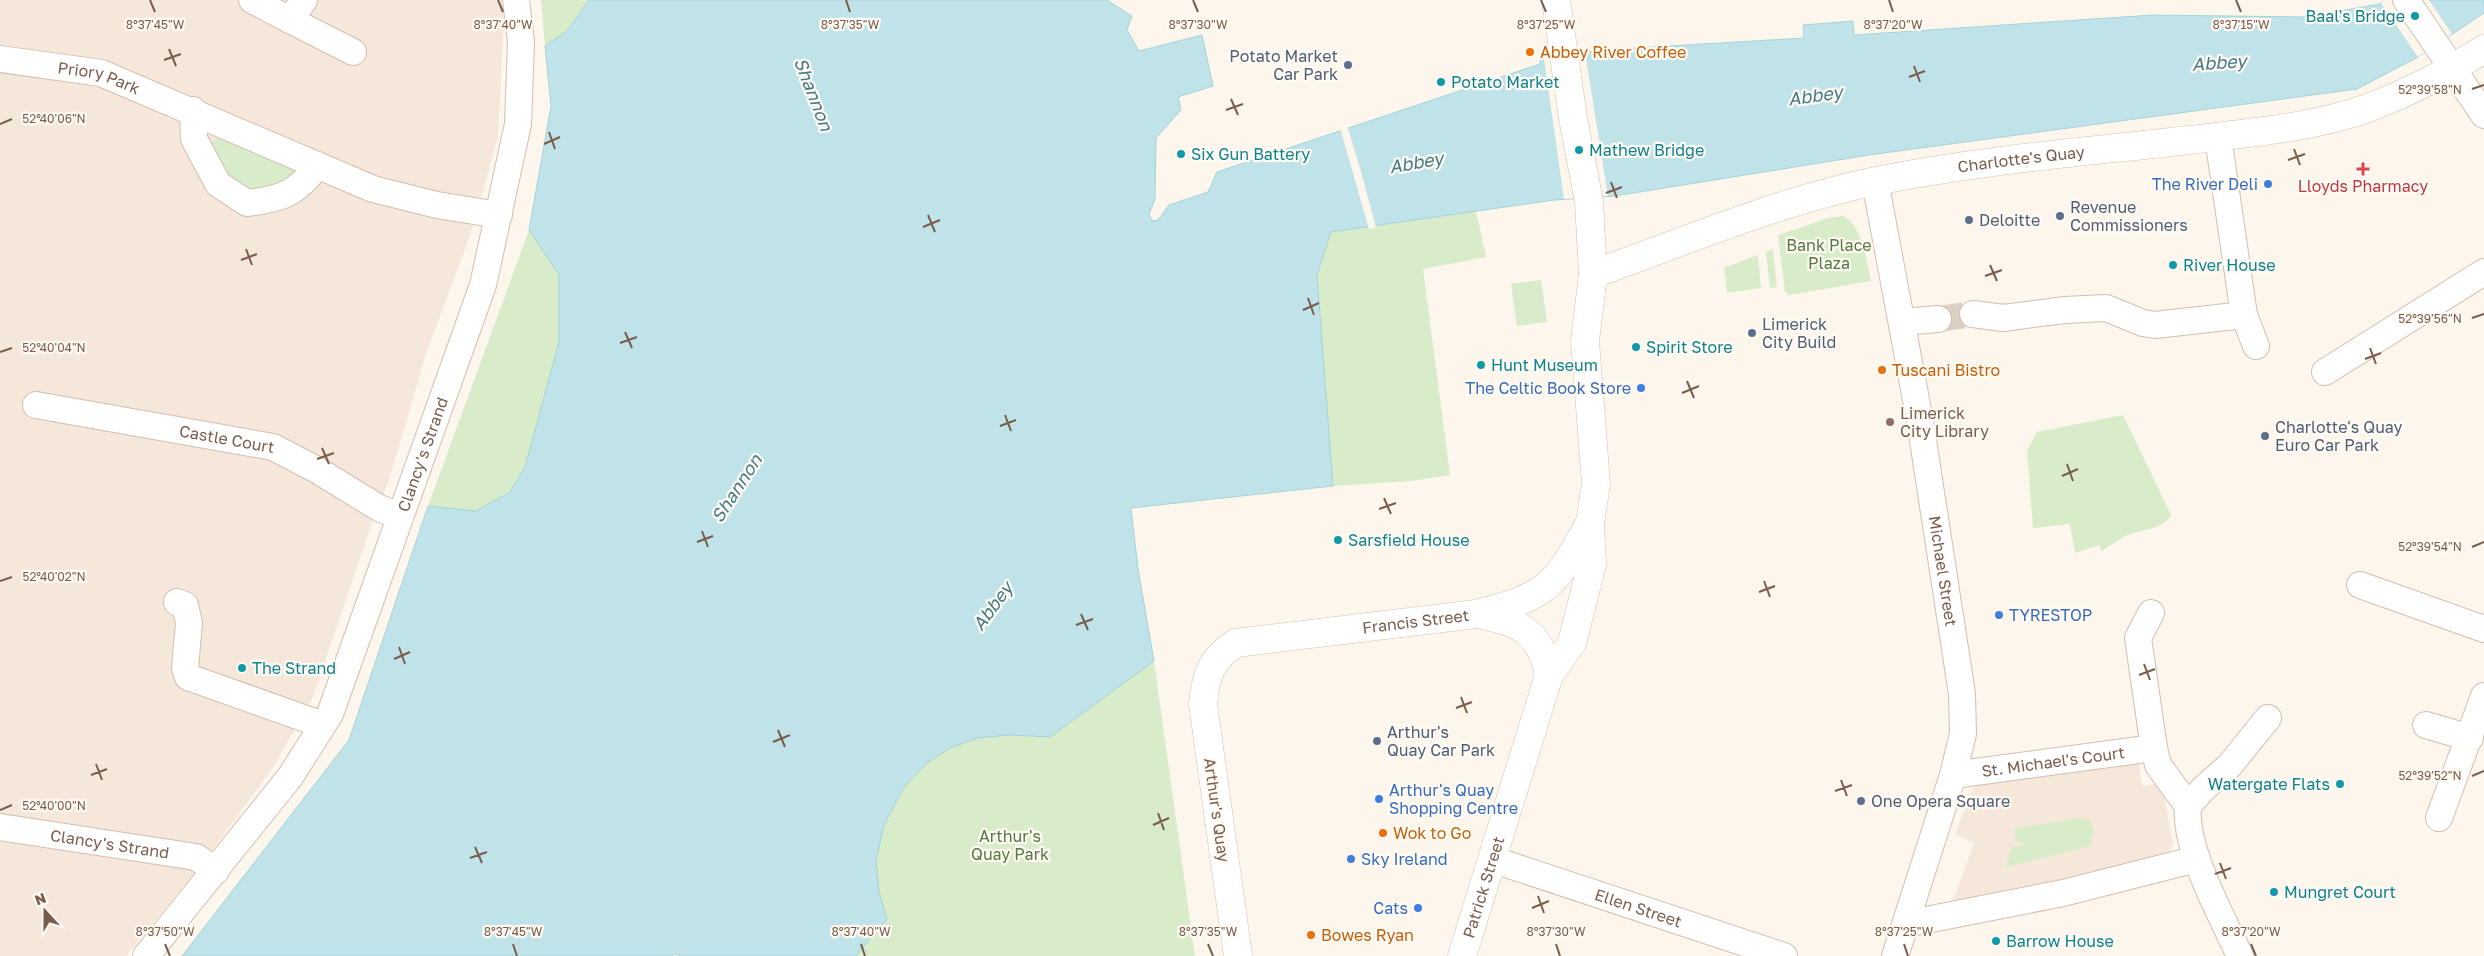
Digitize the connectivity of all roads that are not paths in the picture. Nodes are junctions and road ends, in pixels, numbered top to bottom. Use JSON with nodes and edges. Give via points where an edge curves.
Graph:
{"nodes":[{"id":1,"x":252,"y":0,"type":"edge"},
{"id":2,"x":516,"y":0,"type":"edge"},
{"id":3,"x":1556,"y":0,"type":"edge"},
{"id":4,"x":2406,"y":0,"type":"edge"},
{"id":5,"x":297,"y":10,"type":"edge"},
{"id":6,"x":2484,"y":49,"type":"edge"},
{"id":7,"x":353,"y":52,"type":"dead end"},
{"id":8,"x":2446,"y":58,"type":"junction"},
{"id":9,"x":0,"y":59,"type":"edge"},
{"id":10,"x":193,"y":110,"type":"junction"},
{"id":11,"x":2484,"y":115,"type":"edge"},
{"id":12,"x":2218,"y":137,"type":"junction"},
{"id":13,"x":318,"y":165,"type":"junction"},
{"id":14,"x":1875,"y":181,"type":"junction"},
{"id":15,"x":499,"y":215,"type":"junction"},
{"id":16,"x":2484,"y":272,"type":"edge"},
{"id":17,"x":1593,"y":274,"type":"junction"},
{"id":18,"x":1973,"y":314,"type":"tunnel mouth"},
{"id":19,"x":2244,"y":315,"type":"junction"},
{"id":20,"x":1938,"y":319,"type":"tunnel mouth"},
{"id":21,"x":1902,"y":322,"type":"junction"},
{"id":22,"x":2256,"y":346,"type":"dead end"},
{"id":23,"x":2325,"y":372,"type":"dead end"},
{"id":24,"x":36,"y":405,"type":"dead end"},
{"id":25,"x":400,"y":516,"type":"junction"},
{"id":26,"x":1590,"y":523,"type":"junction"},
{"id":27,"x":2360,"y":585,"type":"dead end"},
{"id":28,"x":177,"y":602,"type":"dead end"},
{"id":29,"x":2151,"y":613,"type":"dead end"},
{"id":30,"x":1476,"y":614,"type":"junction"},
{"id":31,"x":2484,"y":629,"type":"edge"},
{"id":32,"x":1212,"y":665,"type":"joint"},
{"id":33,"x":1550,"y":675,"type":"junction"},
{"id":34,"x":2484,"y":696,"type":"edge"},
{"id":35,"x":2268,"y":718,"type":"dead end"},
{"id":36,"x":323,"y":725,"type":"junction"},
{"id":37,"x":2426,"y":725,"type":"dead end"},
{"id":38,"x":2154,"y":748,"type":"junction"},
{"id":39,"x":2473,"y":749,"type":"edge"},
{"id":40,"x":1953,"y":775,"type":"junction"},
{"id":41,"x":2188,"y":806,"type":"junction"},
{"id":42,"x":2439,"y":818,"type":"dead end"},
{"id":43,"x":0,"y":827,"type":"edge"},
{"id":44,"x":2197,"y":859,"type":"junction"},
{"id":45,"x":1494,"y":860,"type":"junction"},
{"id":46,"x":216,"y":871,"type":"junction"},
{"id":47,"x":1906,"y":924,"type":"junction"},
{"id":48,"x":1728,"y":947,"type":"edge"},
{"id":49,"x":146,"y":956,"type":"edge"},
{"id":50,"x":1238,"y":956,"type":"edge"},
{"id":51,"x":1462,"y":956,"type":"edge"},
{"id":52,"x":1784,"y":956,"type":"edge"},
{"id":53,"x":1895,"y":956,"type":"edge"},
{"id":54,"x":2240,"y":956,"type":"edge"}],
"edges":[{"from":1,"to":5,"type":"street"},
{"from":2,"to":15,"type":"street","name":"Clancy's Strand","via":[[521,42],[518,124]]},
{"from":3,"to":17,"type":"main road","via":[[1589,202]]},
{"from":4,"to":8,"type":"street"},
{"from":5,"to":7,"type":"street"},
{"from":6,"to":8,"type":"main road","name":"Charlotte's Quay"},
{"from":8,"to":11,"type":"street"},
{"from":8,"to":12,"type":"main road","name":"Charlotte's Quay","via":[[2367,108],[2310,122]]},
{"from":9,"to":10,"type":"street","name":"Priory Park","via":[[101,73]]},
{"from":10,"to":13,"type":"street","name":"Priory Park"},
{"from":10,"to":13,"type":"street","via":[[194,138],[218,184],[247,203],[276,200],[304,184]]},
{"from":12,"to":14,"type":"main road","name":"Charlotte's Quay","via":[[1972,165]]},
{"from":12,"to":19,"type":"street"},
{"from":13,"to":15,"type":"street","name":"Priory Park","via":[[374,190]]},
{"from":14,"to":17,"type":"main road","name":"Charlotte's Quay","via":[[1772,210]]},
{"from":14,"to":21,"type":"street","name":"Michael Street"},
{"from":15,"to":25,"type":"street","name":"Clancy's Strand","via":[[483,285]]},
{"from":16,"to":23,"type":"street"},
{"from":17,"to":26,"type":"main road","via":[[1585,341],[1596,484]]},
{"from":18,"to":19,"type":"street","via":[[2003,318],[2106,308],[2155,325]]},
{"from":19,"to":22,"type":"street"},
{"from":20,"to":21,"type":"street"},
{"from":21,"to":40,"type":"street","name":"Michael Street","via":[[1962,694],[1953,727]]},
{"from":24,"to":25,"type":"street","name":"Castle Court","via":[[273,447],[318,470],[379,508]]},
{"from":25,"to":36,"type":"street","name":"Clancy's Strand","via":[[367,615]]},
{"from":26,"to":30,"type":"main road","name":"Francis Street","via":[[1561,570],[1545,588],[1508,606]]},
{"from":26,"to":33,"type":"main road","name":"Patrick Street","via":[[1592,564],[1572,643]]},
{"from":27,"to":31,"type":"street"},
{"from":28,"to":36,"type":"street","via":[[185,605],[189,623],[185,668],[180,675]]},
{"from":29,"to":38,"type":"street","via":[[2138,638]]},
{"from":30,"to":32,"type":"main road","name":"Francis Street","via":[[1236,643]]},
{"from":30,"to":33,"type":"main road","via":[[1509,620],[1532,636],[1545,653]]},
{"from":32,"to":50,"type":"main road","name":"Arthur's Quay","via":[[1205,684],[1203,704]]},
{"from":33,"to":45,"type":"main road","name":"Patrick Street"},
{"from":34,"to":39,"type":"street"},
{"from":35,"to":41,"type":"street","via":[[2230,765]]},
{"from":36,"to":46,"type":"street","name":"Clancy's Strand","via":[[290,777]]},
{"from":37,"to":39,"type":"street"},
{"from":38,"to":40,"type":"street","name":"St. Michael's Court"},
{"from":38,"to":41,"type":"street","via":[[2158,765]]},
{"from":39,"to":42,"type":"street"},
{"from":40,"to":47,"type":"street","name":"Michael Street"},
{"from":41,"to":44,"type":"street","via":[[2187,818]]},
{"from":43,"to":46,"type":"street","name":"Clancy's Strand","via":[[196,857]]},
{"from":44,"to":47,"type":"street","via":[[2063,893]]},
{"from":44,"to":54,"type":"street"},
{"from":45,"to":48,"type":"street","name":"Ellen Street"},
{"from":45,"to":51,"type":"main road","name":"Patrick Street"},
{"from":46,"to":49,"type":"street","name":"Clancy's Strand"},
{"from":47,"to":53,"type":"street","name":"Michael Street"},
{"from":48,"to":52,"type":"street","name":"Ellen Street"}]}
